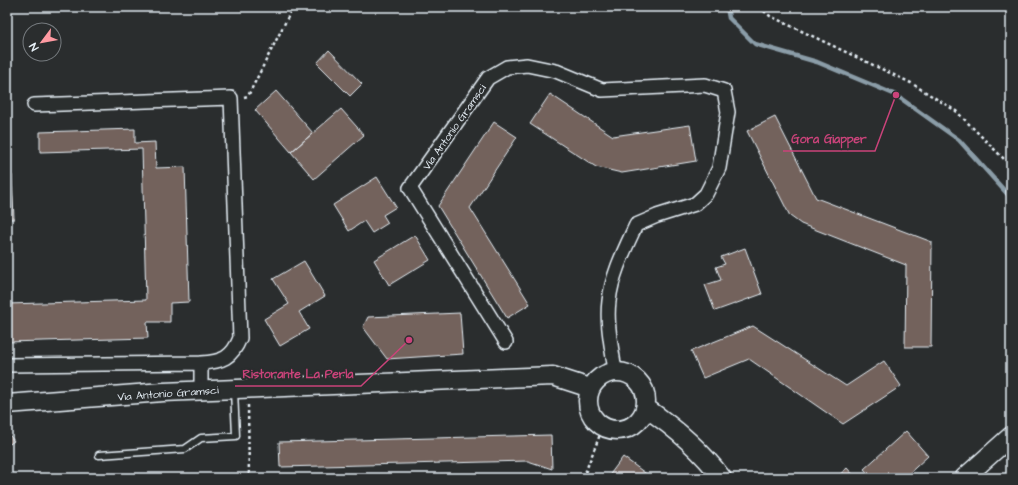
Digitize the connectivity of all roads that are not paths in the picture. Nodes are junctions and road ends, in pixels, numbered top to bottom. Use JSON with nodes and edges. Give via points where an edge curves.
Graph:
{"nodes":[{"id":1,"x":34,"y":105,"type":"dead end"},
{"id":2,"x":506,"y":342,"type":"dead end"},
{"id":3,"x":201,"y":363,"type":"junction"},
{"id":4,"x":7,"y":365,"type":"edge"},
{"id":5,"x":615,"y":371,"type":"junction"},
{"id":6,"x":241,"y":388,"type":"junction"},
{"id":7,"x":590,"y":388,"type":"junction"},
{"id":8,"x":201,"y":390,"type":"junction"},
{"id":9,"x":7,"y":404,"type":"edge"},
{"id":10,"x":646,"y":408,"type":"junction"},
{"id":11,"x":1011,"y":436,"type":"edge"},
{"id":12,"x":99,"y":455,"type":"dead end"},
{"id":13,"x":722,"y":478,"type":"edge"},
{"id":14,"x":964,"y":478,"type":"edge"}],
"edges":[{"from":1,"to":3,"type":"street","via":[[231,98],[240,338],[235,350],[226,358],[215,363]]},
{"from":2,"to":5,"type":"street","name":"Via Antonio Gramsci","via":[[410,188],[488,78],[507,67],[527,66],[556,71],[602,90],[704,85],[724,91],[728,112],[719,168],[706,194],[695,204],[636,225],[616,268],[609,301]]},
{"from":3,"to":4,"type":"street"},
{"from":3,"to":8,"type":"street"},
{"from":5,"to":7,"type":"street","via":[[599,377]]},
{"from":5,"to":10,"type":"street","via":[[630,374],[641,384],[646,398]]},
{"from":6,"to":7,"type":"street","name":"Via Antonio Gramsci","via":[[554,376]]},
{"from":6,"to":8,"type":"street","name":"Via Antonio Gramsci"},
{"from":6,"to":12,"type":"lane","via":[[236,436],[201,438],[185,449]]},
{"from":7,"to":10,"type":"street","via":[[590,412],[603,427],[618,430],[628,428],[640,420]]},
{"from":8,"to":9,"type":"street","name":"Via Antonio Gramsci"},
{"from":10,"to":13,"type":"street","via":[[665,421],[709,460]]},
{"from":11,"to":14,"type":"street"}]}
